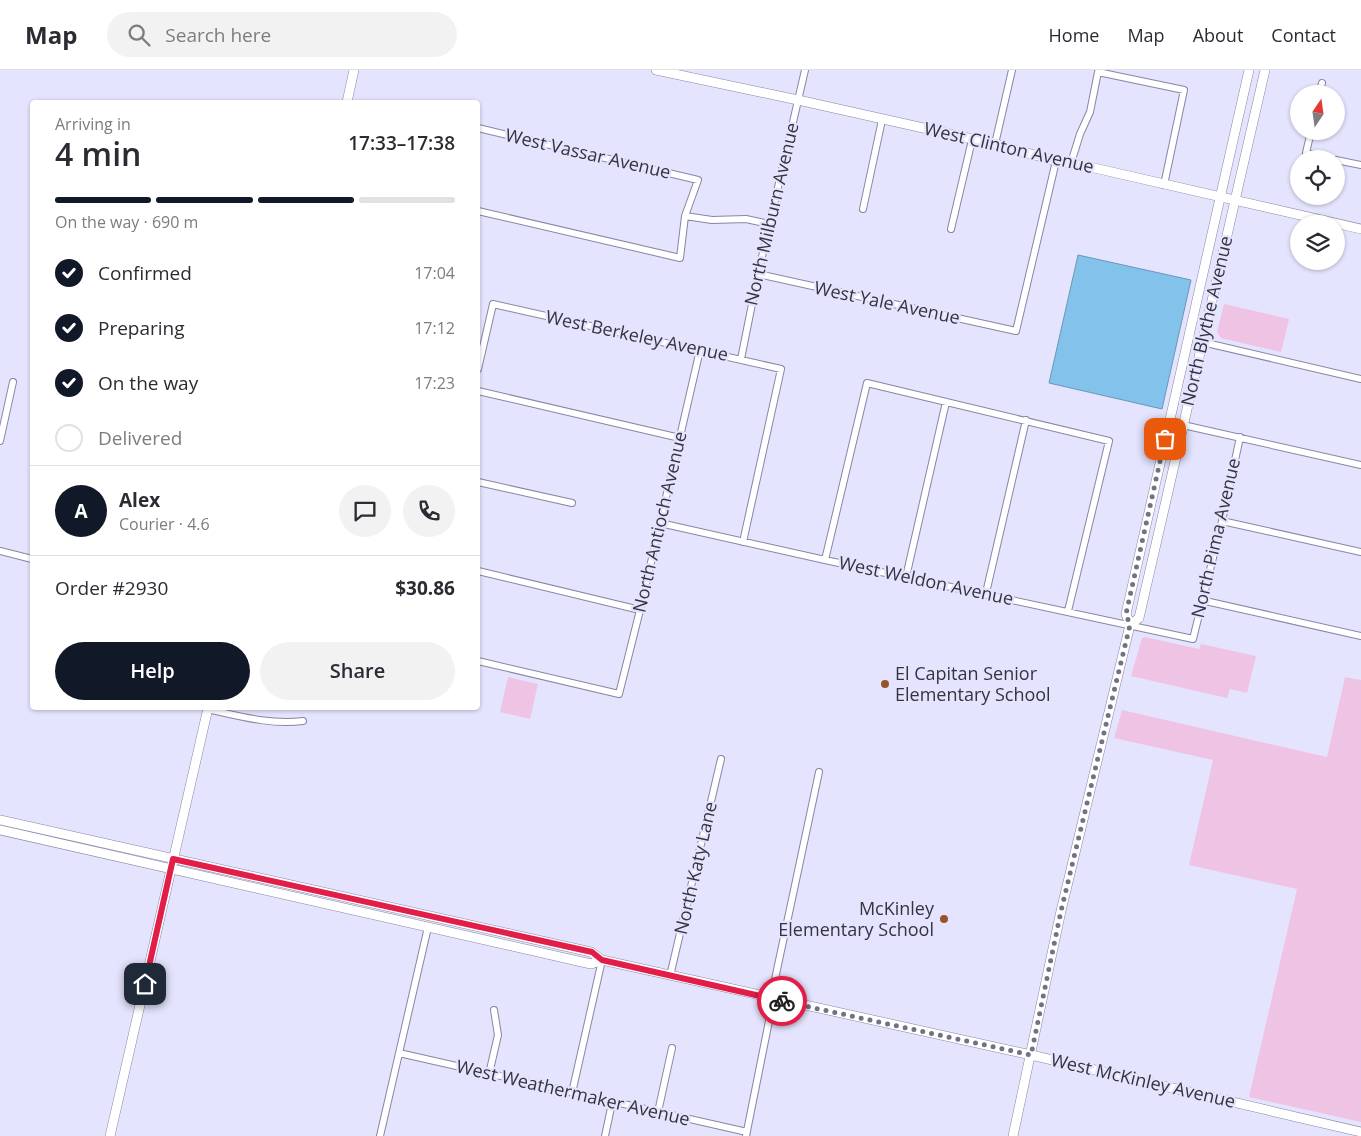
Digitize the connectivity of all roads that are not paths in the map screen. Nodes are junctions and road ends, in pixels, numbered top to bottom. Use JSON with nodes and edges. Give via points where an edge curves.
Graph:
{"nodes":[{"id":1,"x":354,"y":70,"type":"edge"},
{"id":2,"x":656,"y":70,"type":"edge"},
{"id":3,"x":805,"y":70,"type":"edge"},
{"id":4,"x":1012,"y":70,"type":"edge"},
{"id":5,"x":1249,"y":70,"type":"edge"},
{"id":6,"x":1265,"y":70,"type":"edge"},
{"id":7,"x":347,"y":100,"type":"edge"},
{"id":8,"x":798,"y":100,"type":"junction"},
{"id":9,"x":882,"y":120,"type":"junction"},
{"id":10,"x":480,"y":128,"type":"edge"},
{"id":11,"x":972,"y":140,"type":"junction"},
{"id":12,"x":995,"y":144,"type":"junction"},
{"id":13,"x":1056,"y":160,"type":"junction"},
{"id":14,"x":1345,"y":162,"type":"edge"},
{"id":15,"x":1071,"y":163,"type":"junction"},
{"id":16,"x":1361,"y":165,"type":"edge"},
{"id":17,"x":1164,"y":185,"type":"junction"},
{"id":18,"x":1221,"y":197,"type":"junction"},
{"id":19,"x":1236,"y":200,"type":"junction"},
{"id":20,"x":863,"y":209,"type":"dead end"},
{"id":21,"x":480,"y":211,"type":"edge"},
{"id":22,"x":685,"y":216,"type":"junction"},
{"id":23,"x":770,"y":224,"type":"junction"},
{"id":24,"x":951,"y":229,"type":"dead end"},
{"id":25,"x":1361,"y":229,"type":"edge"},
{"id":26,"x":758,"y":274,"type":"junction"},
{"id":27,"x":1202,"y":342,"type":"junction"},
{"id":28,"x":700,"y":350,"type":"junction"},
{"id":29,"x":741,"y":359,"type":"junction"},
{"id":30,"x":480,"y":360,"type":"edge"},
{"id":31,"x":1361,"y":379,"type":"edge"},
{"id":32,"x":13,"y":382,"type":"dead end"},
{"id":33,"x":480,"y":391,"type":"edge"},
{"id":34,"x":946,"y":402,"type":"junction"},
{"id":35,"x":2,"y":420,"type":"edge"},
{"id":36,"x":1026,"y":420,"type":"junction"},
{"id":37,"x":1184,"y":424,"type":"junction"},
{"id":38,"x":1240,"y":437,"type":"junction"},
{"id":39,"x":680,"y":438,"type":"junction"},
{"id":40,"x":0,"y":441,"type":"edge"},
{"id":41,"x":1361,"y":465,"type":"edge"},
{"id":42,"x":480,"y":482,"type":"edge"},
{"id":43,"x":572,"y":503,"type":"dead end"},
{"id":44,"x":660,"y":522,"type":"junction"},
{"id":45,"x":1222,"y":522,"type":"junction"},
{"id":46,"x":742,"y":542,"type":"junction"},
{"id":47,"x":0,"y":551,"type":"edge"},
{"id":48,"x":1361,"y":552,"type":"edge"},
{"id":49,"x":30,"y":558,"type":"edge"},
{"id":50,"x":825,"y":560,"type":"junction"},
{"id":51,"x":480,"y":571,"type":"edge"},
{"id":52,"x":906,"y":577,"type":"junction"},
{"id":53,"x":986,"y":593,"type":"junction"},
{"id":54,"x":1201,"y":600,"type":"junction"},
{"id":55,"x":640,"y":610,"type":"junction"},
{"id":56,"x":1068,"y":611,"type":"junction"},
{"id":57,"x":1130,"y":625,"type":"junction"},
{"id":58,"x":1361,"y":636,"type":"edge"},
{"id":59,"x":1193,"y":639,"type":"joint"},
{"id":60,"x":480,"y":661,"type":"edge"},
{"id":61,"x":208,"y":710,"type":"edge"},
{"id":62,"x":216,"y":710,"type":"edge"},
{"id":63,"x":303,"y":721,"type":"dead end"},
{"id":64,"x":721,"y":759,"type":"dead end"},
{"id":65,"x":820,"y":772,"type":"dead end"},
{"id":66,"x":0,"y":820,"type":"edge"},
{"id":67,"x":0,"y":830,"type":"edge"},
{"id":68,"x":172,"y":864,"type":"junction"},
{"id":69,"x":428,"y":927,"type":"junction"},
{"id":70,"x":602,"y":960,"type":"junction"},
{"id":71,"x":670,"y":976,"type":"junction"},
{"id":72,"x":771,"y":998,"type":"junction"},
{"id":73,"x":494,"y":1010,"type":"dead end"},
{"id":74,"x":672,"y":1048,"type":"dead end"},
{"id":75,"x":399,"y":1053,"type":"junction"},
{"id":76,"x":1031,"y":1055,"type":"junction"},
{"id":77,"x":489,"y":1074,"type":"junction"},
{"id":78,"x":572,"y":1093,"type":"junction"},
{"id":79,"x":612,"y":1103,"type":"junction"},
{"id":80,"x":658,"y":1112,"type":"junction"},
{"id":81,"x":1361,"y":1132,"type":"edge"},
{"id":82,"x":746,"y":1134,"type":"edge"},
{"id":83,"x":110,"y":1136,"type":"edge"},
{"id":84,"x":380,"y":1136,"type":"edge"},
{"id":85,"x":604,"y":1136,"type":"edge"},
{"id":86,"x":1013,"y":1136,"type":"edge"}],
"edges":[{"from":1,"to":7,"type":"main road"},
{"from":2,"to":8,"type":"main road","name":"West Clinton Avenue"},
{"from":3,"to":8,"type":"street","name":"North Milburn Avenue"},
{"from":4,"to":12,"type":"street"},
{"from":5,"to":18,"type":"main road","name":"North Blythe Avenue"},
{"from":6,"to":19,"type":"main road","name":"North Blythe Avenue"},
{"from":8,"to":9,"type":"main road","name":"West Clinton Avenue"},
{"from":8,"to":23,"type":"street","name":"North Milburn Avenue"},
{"from":9,"to":11,"type":"main road","name":"West Clinton Avenue"},
{"from":9,"to":20,"type":"street"},
{"from":10,"to":22,"type":"street","name":"West Vassar Avenue","via":[[698,180]]},
{"from":11,"to":12,"type":"main road","name":"West Clinton Avenue"},
{"from":11,"to":24,"type":"street"},
{"from":12,"to":13,"type":"main road","name":"West Clinton Avenue"},
{"from":13,"to":15,"type":"main road","name":"West Clinton Avenue"},
{"from":13,"to":26,"type":"street","name":"West Yale Avenue","via":[[1016,331]]},
{"from":14,"to":16,"type":"street"},
{"from":15,"to":17,"type":"main road","name":"West Clinton Avenue"},
{"from":15,"to":17,"type":"street","via":[[1090,112],[1098,72],[1184,90]]},
{"from":17,"to":18,"type":"main road","name":"West Clinton Avenue"},
{"from":18,"to":19,"type":"main road","name":"West Clinton Avenue"},
{"from":18,"to":57,"type":"main road","name":"North Blythe Avenue","via":[[1126,614]]},
{"from":19,"to":25,"type":"main road","name":"West Clinton Avenue"},
{"from":19,"to":27,"type":"main road","name":"North Blythe Avenue"},
{"from":21,"to":22,"type":"street","via":[[680,258]]},
{"from":22,"to":23,"type":"street","via":[[712,220],[746,219]]},
{"from":23,"to":26,"type":"street","name":"North Milburn Avenue"},
{"from":26,"to":29,"type":"street","name":"North Milburn Avenue"},
{"from":27,"to":31,"type":"street"},
{"from":27,"to":37,"type":"main road","name":"North Blythe Avenue"},
{"from":28,"to":29,"type":"street","name":"West Berkeley Avenue"},
{"from":28,"to":30,"type":"street","name":"West Berkeley Avenue","via":[[493,304]]},
{"from":28,"to":39,"type":"street","name":"North Antioch Avenue"},
{"from":29,"to":46,"type":"street","name":"West Berkeley Avenue","via":[[781,369]]},
{"from":32,"to":35,"type":"street"},
{"from":33,"to":39,"type":"street"},
{"from":34,"to":36,"type":"street"},
{"from":34,"to":50,"type":"street","via":[[867,383]]},
{"from":34,"to":52,"type":"street"},
{"from":35,"to":40,"type":"street"},
{"from":36,"to":53,"type":"street"},
{"from":36,"to":56,"type":"street","via":[[1109,441]]},
{"from":37,"to":38,"type":"street"},
{"from":37,"to":57,"type":"main road","name":"North Blythe Avenue","via":[[1139,618]]},
{"from":38,"to":41,"type":"street"},
{"from":38,"to":45,"type":"street","name":"North Pima Avenue"},
{"from":39,"to":44,"type":"street","name":"North Antioch Avenue"},
{"from":42,"to":43,"type":"street"},
{"from":44,"to":46,"type":"street","name":"West Weldon Avenue"},
{"from":44,"to":55,"type":"street","name":"North Antioch Avenue"},
{"from":45,"to":48,"type":"street"},
{"from":45,"to":54,"type":"street","name":"North Pima Avenue"},
{"from":46,"to":50,"type":"street","name":"West Weldon Avenue"},
{"from":47,"to":49,"type":"street"},
{"from":50,"to":52,"type":"street","name":"West Weldon Avenue"},
{"from":51,"to":55,"type":"street"},
{"from":52,"to":53,"type":"street","name":"West Weldon Avenue"},
{"from":53,"to":56,"type":"street","name":"West Weldon Avenue"},
{"from":54,"to":58,"type":"street"},
{"from":54,"to":59,"type":"street","name":"North Pima Avenue"},
{"from":55,"to":60,"type":"street","name":"North Antioch Avenue","via":[[619,694]]},
{"from":56,"to":57,"type":"street","name":"West Weldon Avenue"},
{"from":57,"to":59,"type":"street","name":"West Weldon Avenue"},
{"from":57,"to":76,"type":"main road","name":"North Blythe Avenue","via":[[1090,787]]},
{"from":61,"to":68,"type":"main road"},
{"from":62,"to":63,"type":"street","via":[[256,720]]},
{"from":64,"to":71,"type":"street","name":"North Katy Lane"},
{"from":65,"to":72,"type":"street"},
{"from":66,"to":68,"type":"main road","name":"West McKinley Avenue"},
{"from":67,"to":68,"type":"main road","name":"West McKinley Avenue"},
{"from":68,"to":69,"type":"main road","name":"West McKinley Avenue"},
{"from":68,"to":70,"type":"main road","name":"West McKinley Avenue","via":[[592,952]]},
{"from":68,"to":83,"type":"main road"},
{"from":69,"to":70,"type":"main road","name":"West McKinley Avenue","via":[[591,964]]},
{"from":69,"to":75,"type":"street"},
{"from":70,"to":71,"type":"main road","name":"West McKinley Avenue"},
{"from":70,"to":78,"type":"street"},
{"from":71,"to":72,"type":"main road","name":"West McKinley Avenue"},
{"from":72,"to":76,"type":"main road","name":"West McKinley Avenue"},
{"from":72,"to":82,"type":"street"},
{"from":73,"to":77,"type":"street","via":[[498,1035]]},
{"from":74,"to":80,"type":"street"},
{"from":75,"to":77,"type":"street","name":"West Weathermaker Avenue"},
{"from":75,"to":84,"type":"street"},
{"from":76,"to":81,"type":"main road","name":"West McKinley Avenue"},
{"from":76,"to":86,"type":"main road","name":"North Blythe Avenue"},
{"from":77,"to":78,"type":"street","name":"West Weathermaker Avenue"},
{"from":78,"to":79,"type":"street","name":"West Weathermaker Avenue"},
{"from":79,"to":80,"type":"street","name":"West Weathermaker Avenue"},
{"from":79,"to":85,"type":"street"},
{"from":80,"to":82,"type":"street","name":"West Weathermaker Avenue"}]}
